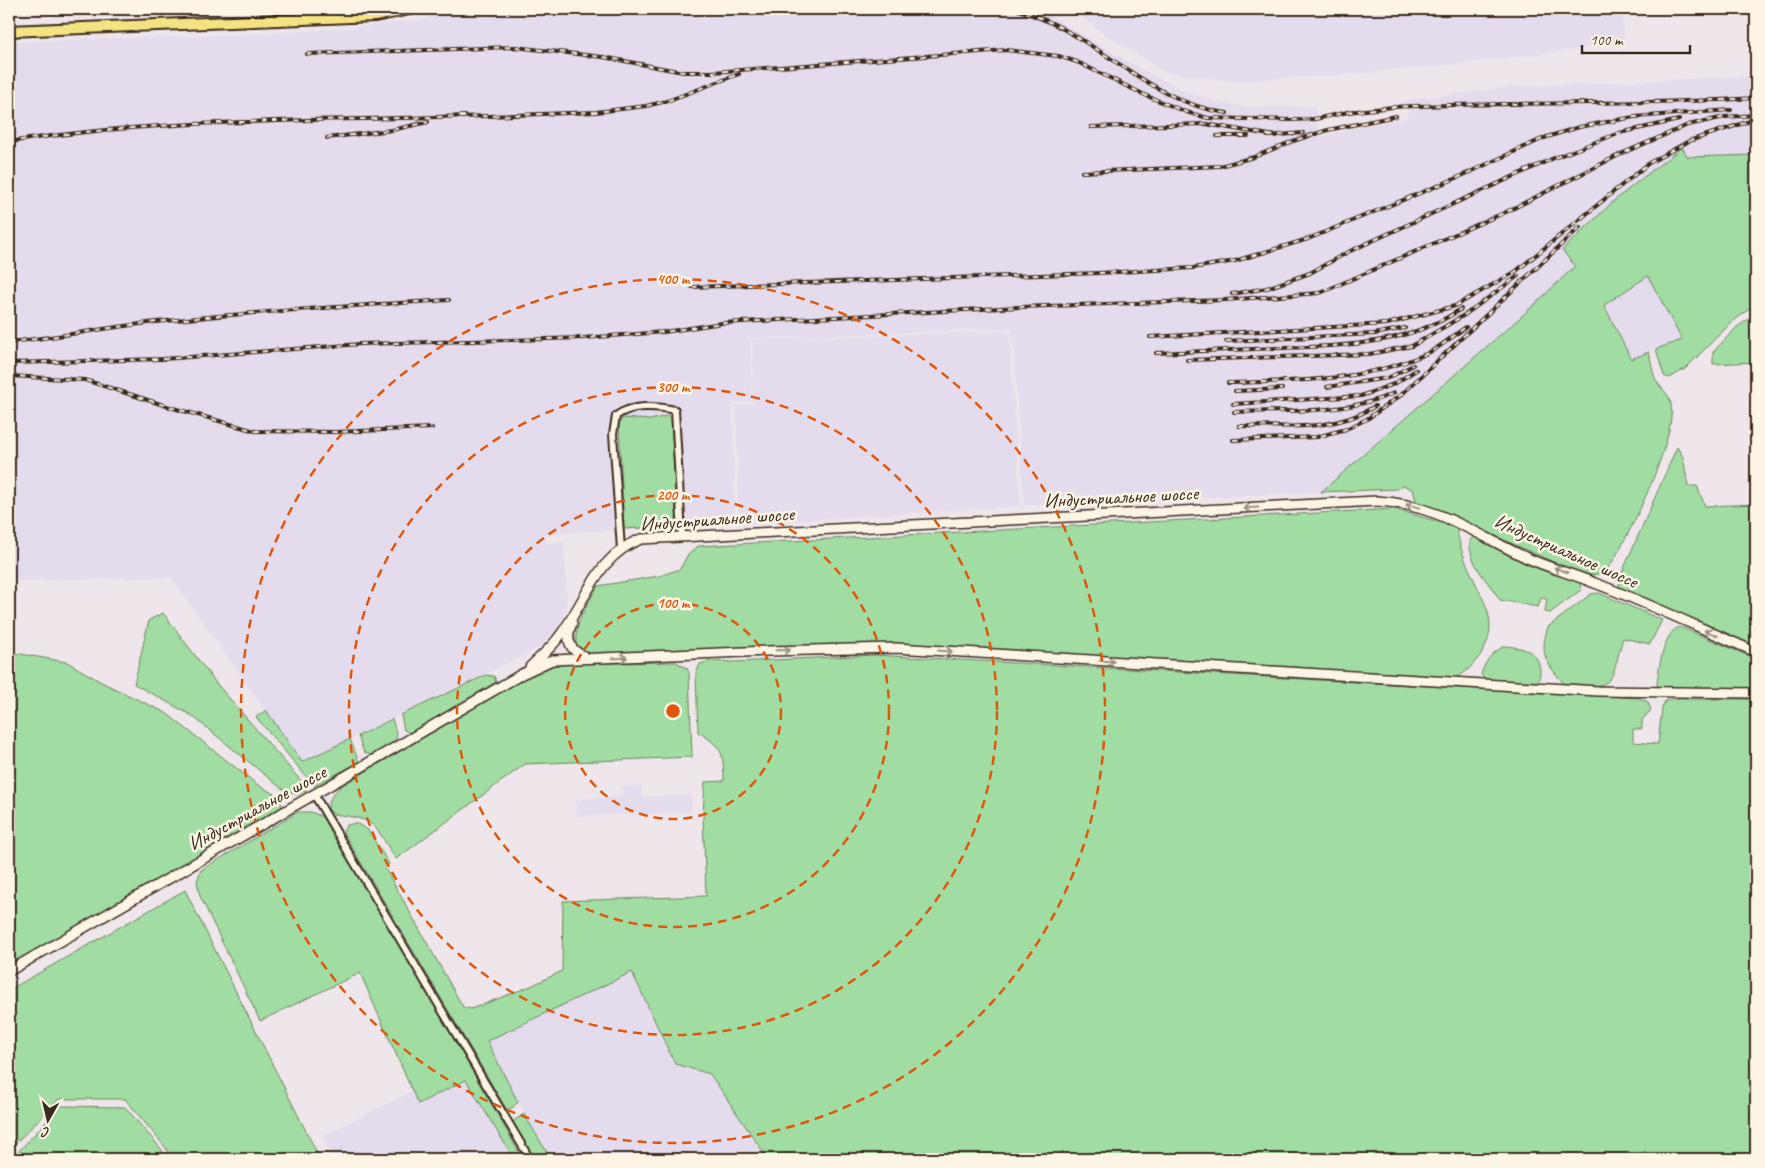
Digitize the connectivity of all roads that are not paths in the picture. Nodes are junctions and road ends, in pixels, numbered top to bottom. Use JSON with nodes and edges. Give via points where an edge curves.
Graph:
{"nodes":[{"id":1,"x":410,"y":9,"type":"edge"},
{"id":2,"x":9,"y":30,"type":"edge"},
{"id":3,"x":682,"y":536,"type":"junction"},
{"id":4,"x":621,"y":549,"type":"junction"},
{"id":5,"x":578,"y":607,"type":"junction"},
{"id":6,"x":1756,"y":652,"type":"edge"},
{"id":7,"x":593,"y":659,"type":"junction"},
{"id":8,"x":522,"y":674,"type":"junction"},
{"id":9,"x":1756,"y":693,"type":"edge"},
{"id":10,"x":315,"y":796,"type":"junction"},
{"id":11,"x":9,"y":971,"type":"edge"},
{"id":12,"x":530,"y":1159,"type":"edge"}],
"edges":[{"from":1,"to":2,"type":"main road","via":[[375,16]]},
{"from":3,"to":4,"type":"main road","name":"Индустриальное шоссе","via":[[641,539]]},
{"from":3,"to":4,"type":"street","via":[[675,410],[625,409],[616,416],[613,434]]},
{"from":6,"to":3,"type":"main road","name":"Индустриальное шоссе","one_way":true,"via":[[1594,582],[1526,557],[1462,523],[1394,502]]},
{"from":4,"to":5,"type":"main road","name":"Индустриальное шоссе","via":[[601,569]]},
{"from":5,"to":7,"type":"main road","via":[[569,629],[570,646],[574,652]]},
{"from":5,"to":8,"type":"main road","name":"Индустриальное шоссе","via":[[560,636]]},
{"from":7,"to":8,"type":"main road","name":"Индустриальное шоссе","via":[[552,660]]},
{"from":7,"to":9,"type":"main road","name":"Индустриальное шоссе","one_way":true,"via":[[768,650],[896,648],[1598,691]]},
{"from":8,"to":10,"type":"main road","name":"Индустриальное шоссе"},
{"from":10,"to":11,"type":"main road","name":"Индустриальное шоссе"},
{"from":10,"to":12,"type":"street"}]}
